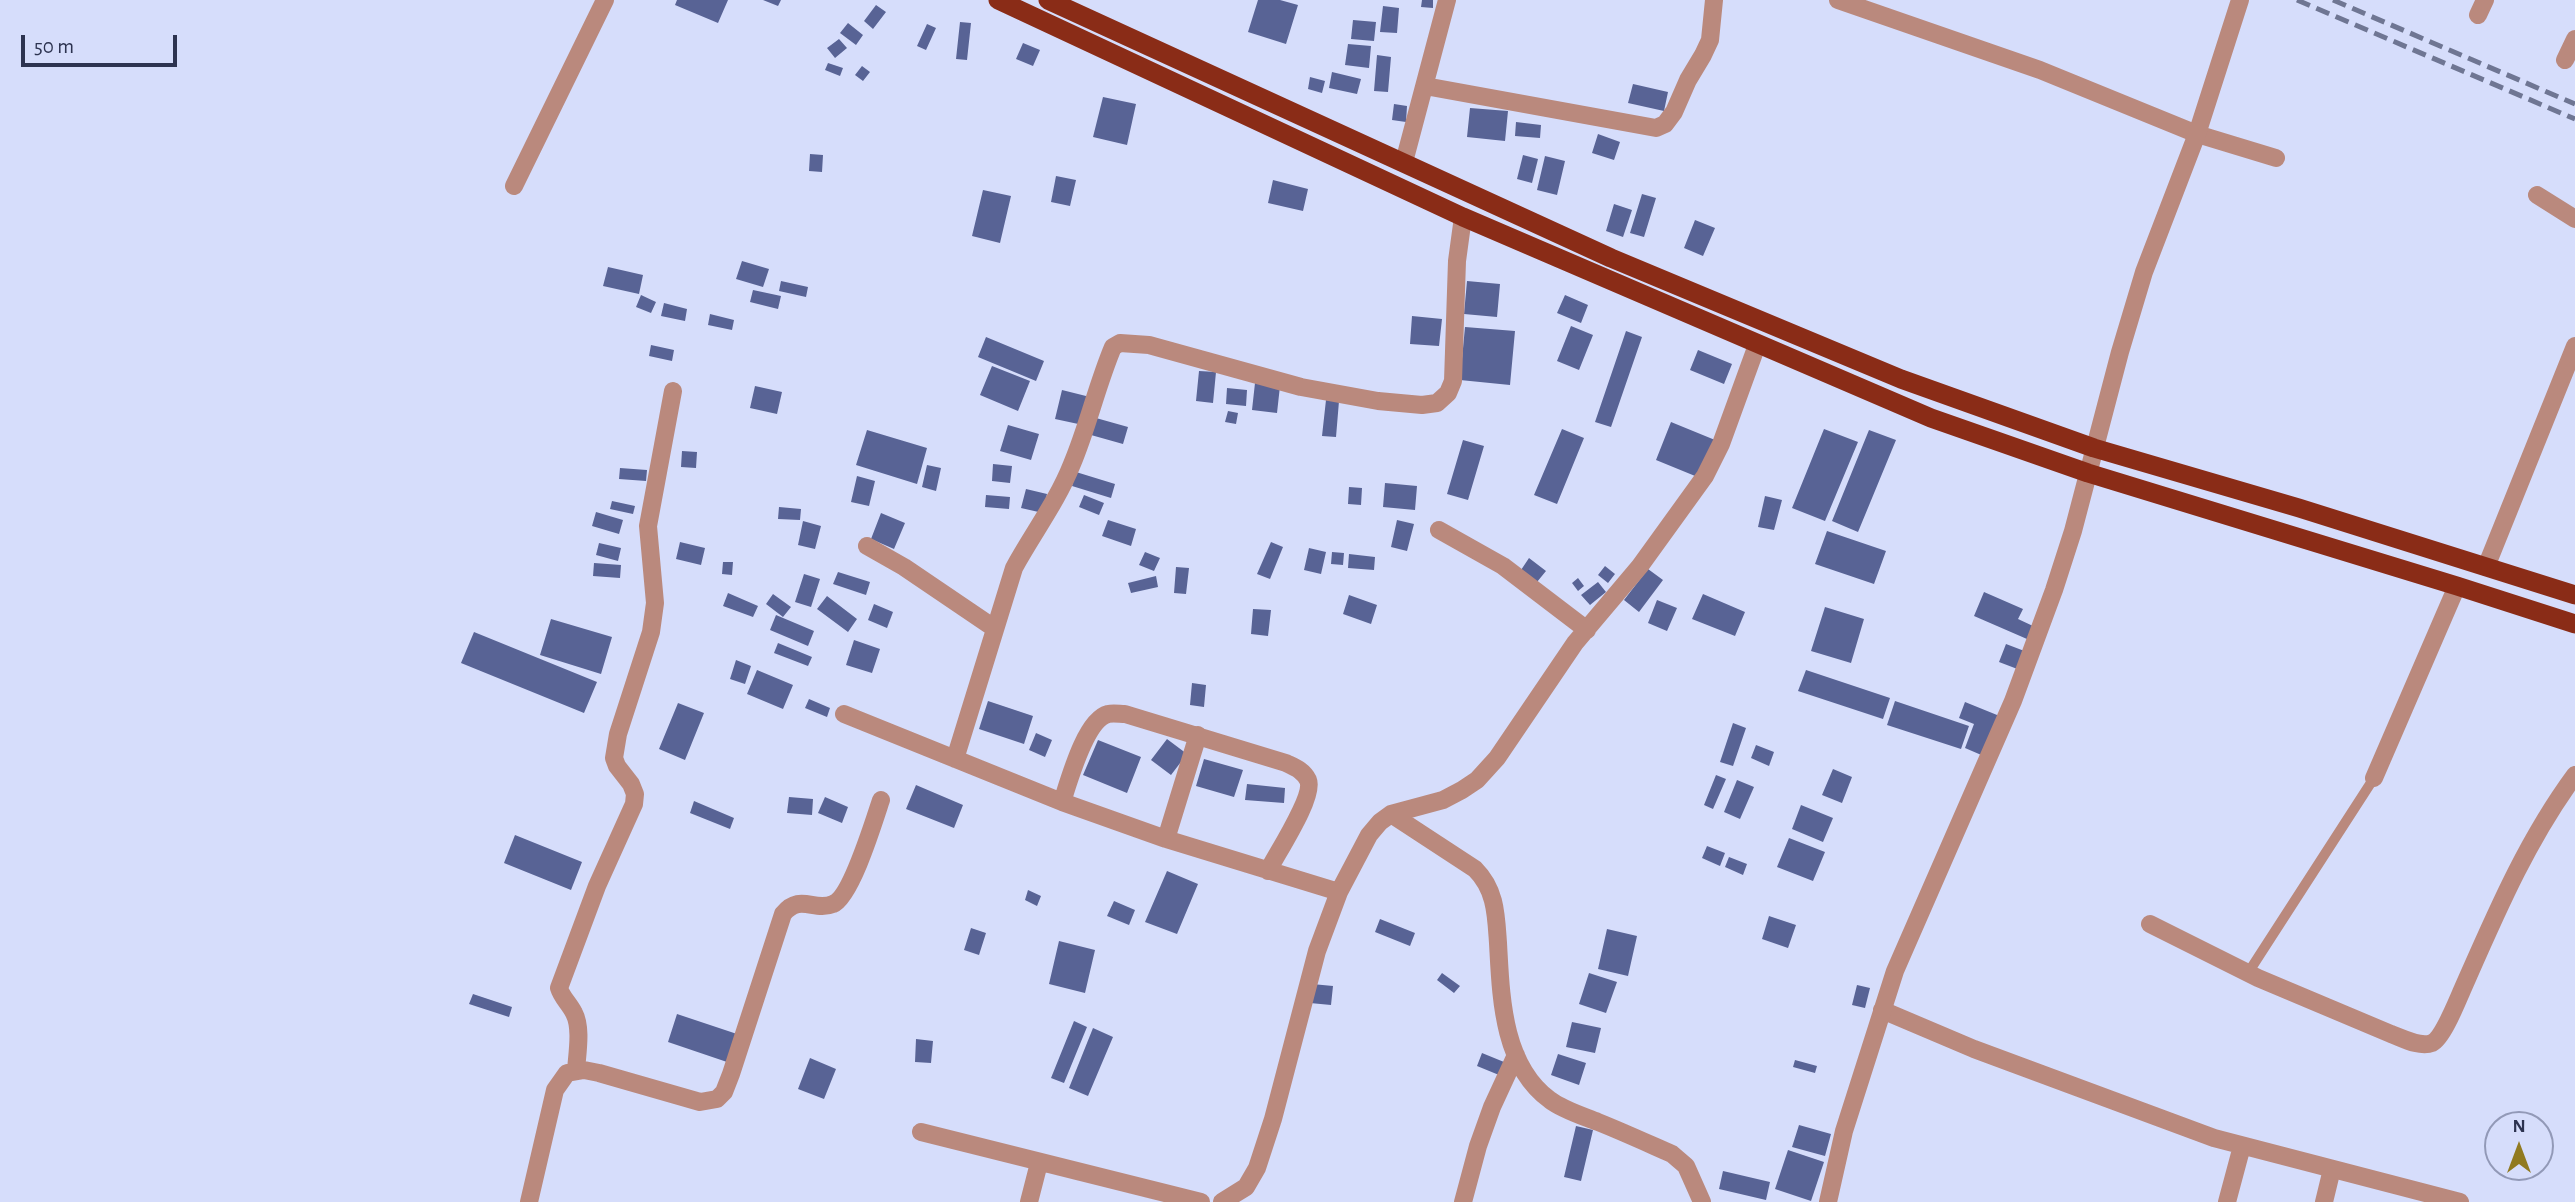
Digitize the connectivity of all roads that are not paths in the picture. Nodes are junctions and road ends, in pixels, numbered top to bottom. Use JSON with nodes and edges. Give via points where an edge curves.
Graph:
{"nodes":[{"id":1,"x":605,"y":0,"type":"edge"},
{"id":2,"x":999,"y":0,"type":"edge"},
{"id":3,"x":1048,"y":0,"type":"edge"},
{"id":4,"x":1447,"y":0,"type":"edge"},
{"id":5,"x":1714,"y":0,"type":"edge"},
{"id":6,"x":1838,"y":0,"type":"edge"},
{"id":7,"x":2240,"y":0,"type":"edge"},
{"id":8,"x":2575,"y":39,"type":"edge"},
{"id":9,"x":2565,"y":61,"type":"dead end"},
{"id":10,"x":1425,"y":86,"type":"junction"},
{"id":11,"x":2197,"y":134,"type":"junction"},
{"id":12,"x":2276,"y":158,"type":"dead end"},
{"id":13,"x":1404,"y":162,"type":"junction"},
{"id":14,"x":514,"y":186,"type":"dead end"},
{"id":15,"x":2537,"y":195,"type":"dead end"},
{"id":16,"x":1463,"y":217,"type":"junction"},
{"id":17,"x":2575,"y":219,"type":"edge"},
{"id":18,"x":1757,"y":345,"type":"junction"},
{"id":19,"x":2575,"y":346,"type":"edge"},
{"id":20,"x":673,"y":391,"type":"dead end"},
{"id":21,"x":2094,"y":448,"type":"junction"},
{"id":22,"x":2088,"y":473,"type":"junction"},
{"id":23,"x":1440,"y":530,"type":"dead end"},
{"id":24,"x":867,"y":546,"type":"dead end"},
{"id":25,"x":2486,"y":567,"type":"junction"},
{"id":26,"x":2457,"y":586,"type":"junction"},
{"id":27,"x":2575,"y":595,"type":"edge"},
{"id":28,"x":2575,"y":624,"type":"edge"},
{"id":29,"x":994,"y":628,"type":"junction"},
{"id":30,"x":1587,"y":630,"type":"junction"},
{"id":31,"x":844,"y":714,"type":"dead end"},
{"id":32,"x":1198,"y":735,"type":"junction"},
{"id":33,"x":955,"y":759,"type":"junction"},
{"id":34,"x":2575,"y":775,"type":"edge"},
{"id":35,"x":2374,"y":778,"type":"joint"},
{"id":36,"x":881,"y":800,"type":"dead end"},
{"id":37,"x":1062,"y":802,"type":"junction"},
{"id":38,"x":1391,"y":814,"type":"junction"},
{"id":39,"x":1166,"y":839,"type":"junction"},
{"id":40,"x":1268,"y":872,"type":"junction"},
{"id":41,"x":1339,"y":892,"type":"junction"},
{"id":42,"x":2150,"y":924,"type":"dead end"},
{"id":43,"x":2248,"y":973,"type":"junction"},
{"id":44,"x":1882,"y":1010,"type":"junction"},
{"id":45,"x":1516,"y":1055,"type":"junction"},
{"id":46,"x":576,"y":1071,"type":"junction"},
{"id":47,"x":922,"y":1132,"type":"dead end"},
{"id":48,"x":2242,"y":1146,"type":"junction"},
{"id":49,"x":1039,"y":1163,"type":"junction"},
{"id":50,"x":2332,"y":1169,"type":"junction"},
{"id":51,"x":1229,"y":1200,"type":"edge"},
{"id":52,"x":529,"y":1202,"type":"edge"},
{"id":53,"x":1029,"y":1202,"type":"edge"},
{"id":54,"x":1201,"y":1202,"type":"edge"},
{"id":55,"x":1463,"y":1202,"type":"edge"},
{"id":56,"x":1702,"y":1202,"type":"edge"},
{"id":57,"x":1828,"y":1202,"type":"edge"},
{"id":58,"x":2227,"y":1202,"type":"edge"},
{"id":59,"x":2324,"y":1202,"type":"edge"},
{"id":60,"x":2460,"y":1202,"type":"edge"}],
"edges":[{"from":1,"to":14,"type":"street"},
{"from":2,"to":16,"type":"highway"},
{"from":3,"to":13,"type":"highway"},
{"from":4,"to":10,"type":"street"},
{"from":5,"to":10,"type":"street","via":[[1710,40],[1674,113],[1656,128]]},
{"from":6,"to":11,"type":"street","via":[[2040,70]]},
{"from":7,"to":11,"type":"street"},
{"from":8,"to":9,"type":"street"},
{"from":10,"to":13,"type":"street"},
{"from":11,"to":12,"type":"street"},
{"from":11,"to":21,"type":"street","via":[[2144,272]]},
{"from":13,"to":21,"type":"highway","via":[[1611,258],[1850,359]]},
{"from":15,"to":17,"type":"street"},
{"from":16,"to":18,"type":"highway"},
{"from":16,"to":29,"type":"street","via":[[1453,381],[1437,403],[1378,401],[1301,387],[1149,345],[1120,343],[1113,347],[1072,465],[1014,568]]},
{"from":18,"to":22,"type":"highway","via":[[1931,418]]},
{"from":18,"to":30,"type":"street","via":[[1705,476]]},
{"from":19,"to":25,"type":"street"},
{"from":20,"to":46,"type":"street","via":[[648,526],[655,603],[651,632],[614,758],[635,794],[634,804],[559,988],[575,1014]]},
{"from":21,"to":22,"type":"street"},
{"from":21,"to":25,"type":"highway"},
{"from":22,"to":26,"type":"highway"},
{"from":22,"to":44,"type":"street","via":[[2054,590],[2013,701]]},
{"from":23,"to":30,"type":"street","via":[[1503,566]]},
{"from":24,"to":29,"type":"street"},
{"from":25,"to":27,"type":"highway"},
{"from":26,"to":28,"type":"highway"},
{"from":26,"to":35,"type":"street"},
{"from":29,"to":33,"type":"street"},
{"from":30,"to":38,"type":"street","via":[[1477,780],[1443,800]]},
{"from":31,"to":33,"type":"street"},
{"from":32,"to":37,"type":"street","via":[[1125,714],[1107,714],[1086,739]]},
{"from":32,"to":39,"type":"street"},
{"from":32,"to":40,"type":"street","via":[[1286,763],[1309,782],[1303,810]]},
{"from":33,"to":37,"type":"street"},
{"from":34,"to":43,"type":"street","via":[[2523,855],[2452,1012],[2431,1044],[2391,1034]]},
{"from":35,"to":43,"type":"lane"},
{"from":36,"to":46,"type":"street","via":[[855,873],[839,901],[832,905],[797,903],[783,914],[731,1074],[717,1100],[700,1102],[599,1073]]},
{"from":37,"to":39,"type":"street"},
{"from":38,"to":41,"type":"street","via":[[1369,835]]},
{"from":38,"to":45,"type":"street","via":[[1486,880],[1496,921],[1502,1004]]},
{"from":39,"to":40,"type":"street"},
{"from":40,"to":41,"type":"street"},
{"from":41,"to":51,"type":"street","via":[[1317,951],[1257,1168],[1246,1187]]},
{"from":42,"to":43,"type":"street"},
{"from":44,"to":48,"type":"street","via":[[1974,1049]]},
{"from":44,"to":57,"type":"street","via":[[1844,1131]]},
{"from":45,"to":55,"type":"street","via":[[1492,1107]]},
{"from":45,"to":56,"type":"street","via":[[1532,1083],[1550,1100],[1672,1154],[1686,1166]]},
{"from":46,"to":52,"type":"street","via":[[567,1073],[555,1090]]},
{"from":47,"to":49,"type":"street"},
{"from":48,"to":50,"type":"street"},
{"from":48,"to":58,"type":"street"},
{"from":49,"to":53,"type":"street"},
{"from":49,"to":54,"type":"street"},
{"from":50,"to":59,"type":"street"},
{"from":50,"to":60,"type":"street"}]}
